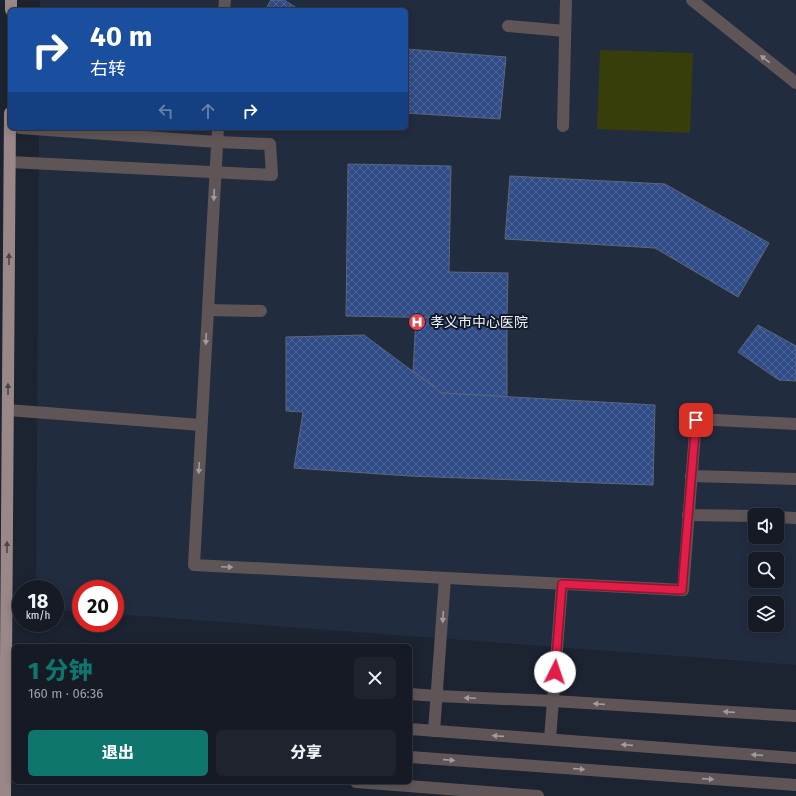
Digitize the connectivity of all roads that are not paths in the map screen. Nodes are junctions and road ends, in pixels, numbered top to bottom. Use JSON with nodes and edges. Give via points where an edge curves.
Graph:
{"nodes":[{"id":1,"x":566,"y":0,"type":"edge"},
{"id":2,"x":692,"y":0,"type":"edge"},
{"id":3,"x":508,"y":26,"type":"dead end"},
{"id":4,"x":565,"y":30,"type":"junction"},
{"id":5,"x":796,"y":83,"type":"edge"},
{"id":6,"x":563,"y":126,"type":"dead end"},
{"id":7,"x":10,"y":130,"type":"edge"},
{"id":8,"x":48,"y":130,"type":"edge"},
{"id":9,"x":218,"y":130,"type":"edge"},
{"id":10,"x":217,"y":142,"type":"junction"},
{"id":11,"x":10,"y":162,"type":"junction"},
{"id":12,"x":215,"y":172,"type":"junction"},
{"id":13,"x":208,"y":310,"type":"junction"},
{"id":14,"x":261,"y":311,"type":"dead end"},
{"id":15,"x":8,"y":410,"type":"junction"},
{"id":16,"x":796,"y":424,"type":"edge"},
{"id":17,"x":201,"y":425,"type":"junction"},
{"id":18,"x":692,"y":476,"type":"junction"},
{"id":19,"x":796,"y":479,"type":"edge"},
{"id":20,"x":688,"y":515,"type":"junction"},
{"id":21,"x":748,"y":516,"type":"edge"},
{"id":22,"x":784,"y":517,"type":"edge"},
{"id":23,"x":796,"y":518,"type":"edge"},
{"id":24,"x":445,"y":578,"type":"junction"},
{"id":25,"x":562,"y":584,"type":"junction"},
{"id":26,"x":10,"y":659,"type":"edge"},
{"id":27,"x":412,"y":694,"type":"edge"},
{"id":28,"x":437,"y":696,"type":"junction"},
{"id":29,"x":7,"y":699,"type":"edge"},
{"id":30,"x":553,"y":701,"type":"junction"},
{"id":31,"x":796,"y":716,"type":"edge"},
{"id":32,"x":10,"y":727,"type":"edge"},
{"id":33,"x":412,"y":729,"type":"edge"},
{"id":34,"x":434,"y":731,"type":"junction"},
{"id":35,"x":550,"y":739,"type":"junction"},
{"id":36,"x":10,"y":755,"type":"edge"},
{"id":37,"x":412,"y":757,"type":"edge"},
{"id":38,"x":796,"y":758,"type":"edge"},
{"id":39,"x":382,"y":784,"type":"edge"},
{"id":40,"x":796,"y":785,"type":"edge"},
{"id":41,"x":5,"y":796,"type":"edge"},
{"id":42,"x":538,"y":796,"type":"edge"}],
"edges":[{"from":1,"to":4,"type":"street"},
{"from":5,"to":2,"type":"street","one_way":true},
{"from":3,"to":4,"type":"street"},
{"from":4,"to":6,"type":"street"},
{"from":7,"to":11,"type":"main road"},
{"from":8,"to":10,"type":"street"},
{"from":9,"to":10,"type":"street"},
{"from":10,"to":12,"type":"street"},
{"from":10,"to":12,"type":"street","via":[[270,144],[272,175]]},
{"from":11,"to":12,"type":"street"},
{"from":15,"to":11,"type":"main road","one_way":true},
{"from":12,"to":13,"type":"street","one_way":true},
{"from":13,"to":14,"type":"street"},
{"from":13,"to":17,"type":"street","one_way":true},
{"from":15,"to":17,"type":"street"},
{"from":26,"to":15,"type":"main road","one_way":true},
{"from":16,"to":18,"type":"street","via":[[696,420]]},
{"from":17,"to":24,"type":"street","one_way":true,"via":[[194,565]]},
{"from":18,"to":19,"type":"street"},
{"from":18,"to":20,"type":"street"},
{"from":20,"to":21,"type":"street"},
{"from":20,"to":25,"type":"street","via":[[682,590]]},
{"from":22,"to":23,"type":"street"},
{"from":24,"to":25,"type":"street"},
{"from":24,"to":28,"type":"street","one_way":true},
{"from":25,"to":30,"type":"street"},
{"from":26,"to":29,"type":"main road"},
{"from":27,"to":28,"type":"street"},
{"from":30,"to":28,"type":"street","one_way":true},
{"from":28,"to":34,"type":"street"},
{"from":29,"to":32,"type":"main road"},
{"from":31,"to":30,"type":"street","one_way":true},
{"from":30,"to":35,"type":"street"},
{"from":32,"to":36,"type":"main road"},
{"from":33,"to":34,"type":"street"},
{"from":35,"to":34,"type":"street","one_way":true},
{"from":38,"to":35,"type":"street","one_way":true},
{"from":36,"to":41,"type":"main road"},
{"from":37,"to":40,"type":"street","one_way":true},
{"from":39,"to":42,"type":"street"}]}
